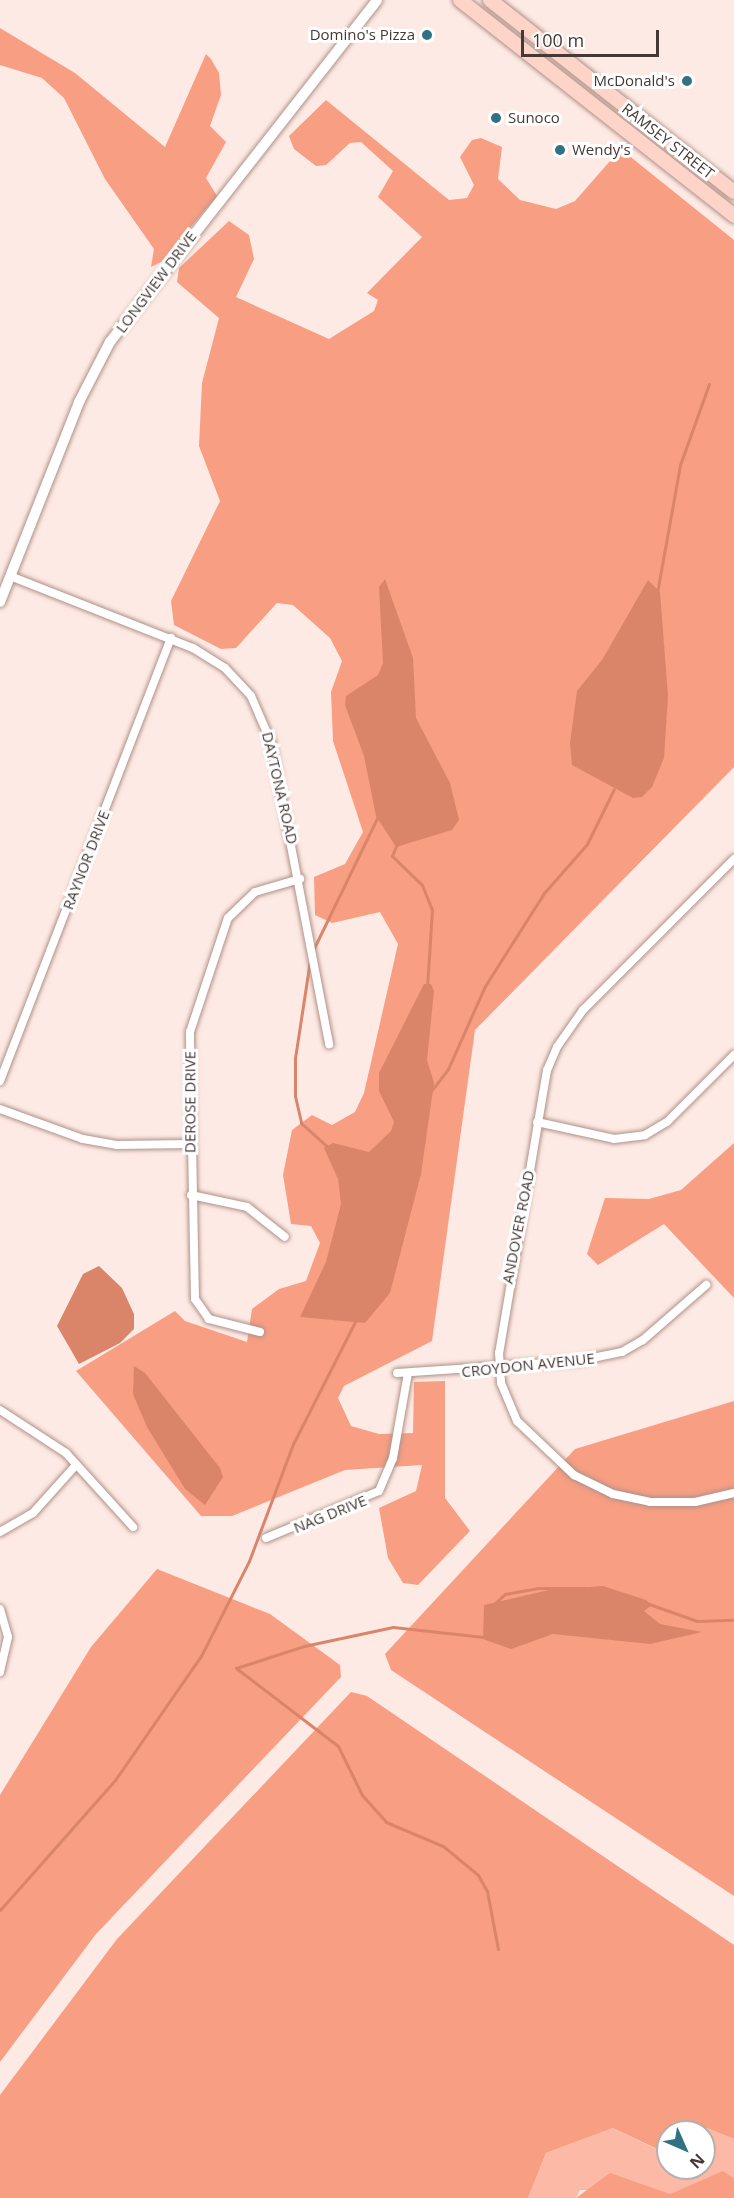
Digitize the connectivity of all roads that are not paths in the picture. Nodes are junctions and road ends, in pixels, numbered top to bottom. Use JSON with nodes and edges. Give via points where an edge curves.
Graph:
{"nodes":[{"id":1,"x":377,"y":0,"type":"edge"},
{"id":2,"x":460,"y":0,"type":"edge"},
{"id":3,"x":490,"y":0,"type":"edge"},
{"id":4,"x":597,"y":84,"type":"junction"},
{"id":5,"x":609,"y":94,"type":"junction"},
{"id":6,"x":593,"y":105,"type":"junction"},
{"id":7,"x":734,"y":192,"type":"edge"},
{"id":8,"x":734,"y":216,"type":"edge"},
{"id":9,"x":10,"y":576,"type":"junction"},
{"id":10,"x":0,"y":602,"type":"edge"},
{"id":11,"x":171,"y":638,"type":"junction"},
{"id":12,"x":734,"y":859,"type":"edge"},
{"id":13,"x":300,"y":879,"type":"junction"},
{"id":14,"x":329,"y":1044,"type":"dead end"},
{"id":15,"x":734,"y":1055,"type":"edge"},
{"id":16,"x":0,"y":1081,"type":"edge"},
{"id":17,"x":0,"y":1109,"type":"edge"},
{"id":18,"x":537,"y":1122,"type":"junction"},
{"id":19,"x":190,"y":1144,"type":"junction"},
{"id":20,"x":191,"y":1195,"type":"junction"},
{"id":21,"x":285,"y":1237,"type":"dead end"},
{"id":22,"x":706,"y":1286,"type":"dead end"},
{"id":23,"x":260,"y":1332,"type":"dead end"},
{"id":24,"x":500,"y":1368,"type":"junction"},
{"id":25,"x":398,"y":1373,"type":"dead end"},
{"id":26,"x":408,"y":1373,"type":"junction"},
{"id":27,"x":0,"y":1410,"type":"edge"},
{"id":28,"x":76,"y":1465,"type":"junction"},
{"id":29,"x":734,"y":1493,"type":"edge"},
{"id":30,"x":133,"y":1527,"type":"dead end"},
{"id":31,"x":0,"y":1532,"type":"edge"},
{"id":32,"x":266,"y":1538,"type":"dead end"},
{"id":33,"x":0,"y":1609,"type":"edge"},
{"id":34,"x":0,"y":1672,"type":"edge"}],
"edges":[{"from":1,"to":9,"type":"street","name":"LONGVIEW DRIVE","via":[[110,342],[79,402]]},
{"from":2,"to":6,"type":"main road","name":"RAMSEY STREET"},
{"from":3,"to":4,"type":"main road","name":"RAMSEY STREET"},
{"from":4,"to":5,"type":"main road","name":"RAMSEY STREET"},
{"from":4,"to":6,"type":"main road"},
{"from":5,"to":6,"type":"main road"},
{"from":5,"to":7,"type":"main road","name":"RAMSEY STREET"},
{"from":6,"to":8,"type":"main road","name":"RAMSEY STREET"},
{"from":9,"to":10,"type":"street","name":"LONGVIEW DRIVE"},
{"from":9,"to":11,"type":"street","name":"DAYTONA ROAD"},
{"from":11,"to":13,"type":"street","name":"DAYTONA ROAD","via":[[225,668],[260,712]]},
{"from":11,"to":16,"type":"street","name":"RAYNOR DRIVE"},
{"from":12,"to":18,"type":"street","name":"ANDOVER ROAD","via":[[571,1025],[547,1070]]},
{"from":13,"to":14,"type":"street","name":"DAYTONA ROAD"},
{"from":13,"to":19,"type":"street","name":"DEROSE DRIVE","via":[[255,892],[225,924],[190,1032]]},
{"from":15,"to":18,"type":"street","via":[[667,1122],[645,1135],[614,1139]]},
{"from":17,"to":19,"type":"street","via":[[94,1141]]},
{"from":18,"to":24,"type":"street","name":"ANDOVER ROAD","via":[[502,1315]]},
{"from":19,"to":20,"type":"street","name":"DEROSE DRIVE"},
{"from":20,"to":21,"type":"street","via":[[247,1207]]},
{"from":20,"to":23,"type":"street","name":"DEROSE DRIVE","via":[[197,1305],[209,1319]]},
{"from":22,"to":24,"type":"street","name":"CROYDON AVENUE","via":[[643,1340],[622,1352]]},
{"from":24,"to":26,"type":"street","name":"CROYDON AVENUE"},
{"from":24,"to":29,"type":"street","name":"ANDOVER ROAD","via":[[511,1410],[525,1432],[558,1464],[590,1484],[650,1502],[695,1502]]},
{"from":25,"to":26,"type":"street","name":"CROYDON AVENUE"},
{"from":26,"to":32,"type":"street","name":"NAG DRIVE","via":[[393,1458],[379,1491]]},
{"from":27,"to":28,"type":"street"},
{"from":28,"to":30,"type":"street"},
{"from":28,"to":31,"type":"street","via":[[33,1513]]},
{"from":33,"to":34,"type":"street","via":[[8,1637]]}]}
